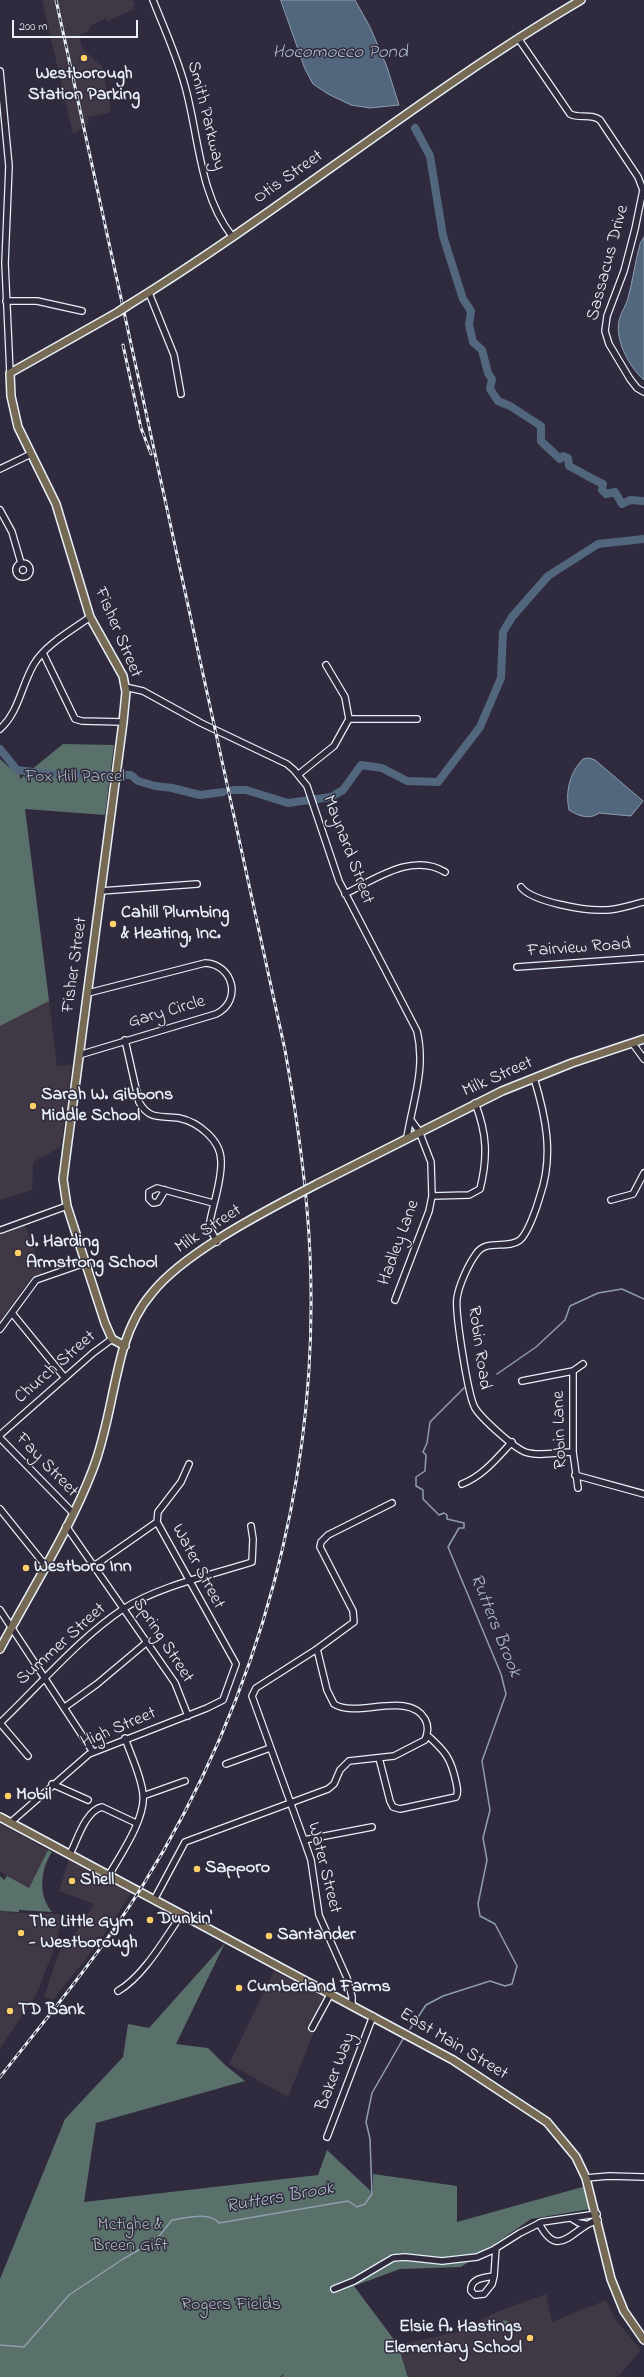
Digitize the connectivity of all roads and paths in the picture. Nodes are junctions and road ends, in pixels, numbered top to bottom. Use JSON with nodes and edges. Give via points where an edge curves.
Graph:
{"nodes":[{"id":1,"x":153,"y":0,"type":"edge"},
{"id":2,"x":581,"y":0,"type":"edge"},
{"id":3,"x":518,"y":38,"type":"junction"},
{"id":4,"x":0,"y":71,"type":"edge"},
{"id":5,"x":3,"y":223,"type":"edge"},
{"id":6,"x":232,"y":236,"type":"junction"},
{"id":7,"x":149,"y":292,"type":"junction"},
{"id":8,"x":6,"y":301,"type":"junction"},
{"id":9,"x":82,"y":311,"type":"dead end"},
{"id":10,"x":10,"y":373,"type":"junction"},
{"id":11,"x":644,"y":392,"type":"edge"},
{"id":12,"x":181,"y":394,"type":"dead end"},
{"id":13,"x":31,"y":454,"type":"junction"},
{"id":14,"x":0,"y":469,"type":"edge"},
{"id":15,"x":0,"y":510,"type":"edge"},
{"id":16,"x":21,"y":563,"type":"dead end"},
{"id":17,"x":90,"y":617,"type":"junction"},
{"id":18,"x":43,"y":653,"type":"junction"},
{"id":19,"x":326,"y":665,"type":"dead end"},
{"id":20,"x":125,"y":687,"type":"junction"},
{"id":21,"x":349,"y":719,"type":"junction"},
{"id":22,"x":417,"y":719,"type":"dead end"},
{"id":23,"x":123,"y":722,"type":"junction"},
{"id":24,"x":0,"y":730,"type":"edge"},
{"id":25,"x":299,"y":774,"type":"junction"},
{"id":26,"x":445,"y":872,"type":"dead end"},
{"id":27,"x":198,"y":884,"type":"dead end"},
{"id":28,"x":521,"y":887,"type":"dead end"},
{"id":29,"x":101,"y":891,"type":"junction"},
{"id":30,"x":345,"y":894,"type":"junction"},
{"id":31,"x":644,"y":902,"type":"edge"},
{"id":32,"x":644,"y":958,"type":"edge"},
{"id":33,"x":517,"y":967,"type":"dead end"},
{"id":34,"x":88,"y":993,"type":"junction"},
{"id":35,"x":644,"y":1039,"type":"edge"},
{"id":36,"x":125,"y":1040,"type":"junction"},
{"id":37,"x":633,"y":1044,"type":"junction"},
{"id":38,"x":79,"y":1055,"type":"junction"},
{"id":39,"x":644,"y":1059,"type":"edge"},
{"id":40,"x":534,"y":1078,"type":"junction"},
{"id":41,"x":475,"y":1103,"type":"junction"},
{"id":42,"x":411,"y":1119,"type":"junction"},
{"id":43,"x":419,"y":1132,"type":"junction"},
{"id":44,"x":407,"y":1137,"type":"junction"},
{"id":45,"x":644,"y":1173,"type":"edge"},
{"id":46,"x":165,"y":1190,"type":"dead end"},
{"id":47,"x":432,"y":1196,"type":"junction"},
{"id":48,"x":611,"y":1200,"type":"dead end"},
{"id":49,"x":213,"y":1203,"type":"junction"},
{"id":50,"x":67,"y":1206,"type":"junction"},
{"id":51,"x":0,"y":1230,"type":"edge"},
{"id":52,"x":217,"y":1242,"type":"junction"},
{"id":53,"x":85,"y":1263,"type":"junction"},
{"id":54,"x":395,"y":1300,"type":"dead end"},
{"id":55,"x":12,"y":1313,"type":"junction"},
{"id":56,"x":0,"y":1329,"type":"edge"},
{"id":57,"x":112,"y":1338,"type":"junction"},
{"id":58,"x":125,"y":1346,"type":"junction"},
{"id":59,"x":583,"y":1364,"type":"dead end"},
{"id":60,"x":573,"y":1371,"type":"junction"},
{"id":61,"x":65,"y":1378,"type":"junction"},
{"id":62,"x":522,"y":1381,"type":"dead end"},
{"id":63,"x":0,"y":1437,"type":"edge"},
{"id":64,"x":512,"y":1442,"type":"junction"},
{"id":65,"x":573,"y":1452,"type":"junction"},
{"id":66,"x":189,"y":1464,"type":"dead end"},
{"id":67,"x":575,"y":1475,"type":"junction"},
{"id":68,"x":462,"y":1484,"type":"dead end"},
{"id":69,"x":578,"y":1488,"type":"dead end"},
{"id":70,"x":644,"y":1494,"type":"edge"},
{"id":71,"x":392,"y":1503,"type":"dead end"},
{"id":72,"x":0,"y":1509,"type":"edge"},
{"id":73,"x":73,"y":1513,"type":"junction"},
{"id":74,"x":157,"y":1522,"type":"junction"},
{"id":75,"x":66,"y":1526,"type":"junction"},
{"id":76,"x":251,"y":1526,"type":"dead end"},
{"id":77,"x":45,"y":1565,"type":"junction"},
{"id":78,"x":94,"y":1566,"type":"junction"},
{"id":79,"x":189,"y":1582,"type":"junction"},
{"id":80,"x":124,"y":1608,"type":"junction"},
{"id":81,"x":0,"y":1610,"type":"edge"},
{"id":82,"x":12,"y":1627,"type":"junction"},
{"id":83,"x":147,"y":1642,"type":"junction"},
{"id":84,"x":0,"y":1649,"type":"edge"},
{"id":85,"x":317,"y":1649,"type":"junction"},
{"id":86,"x":234,"y":1667,"type":"joint"},
{"id":87,"x":45,"y":1678,"type":"junction"},
{"id":88,"x":65,"y":1707,"type":"junction"},
{"id":89,"x":188,"y":1716,"type":"junction"},
{"id":90,"x":0,"y":1723,"type":"edge"},
{"id":91,"x":427,"y":1736,"type":"junction"},
{"id":92,"x":125,"y":1738,"type":"junction"},
{"id":93,"x":270,"y":1748,"type":"junction"},
{"id":94,"x":93,"y":1752,"type":"junction"},
{"id":95,"x":28,"y":1756,"type":"dead end"},
{"id":96,"x":379,"y":1758,"type":"junction"},
{"id":97,"x":226,"y":1764,"type":"dead end"},
{"id":98,"x":185,"y":1781,"type":"dead end"},
{"id":99,"x":52,"y":1784,"type":"junction"},
{"id":100,"x":143,"y":1796,"type":"junction"},
{"id":101,"x":88,"y":1800,"type":"dead end"},
{"id":102,"x":290,"y":1802,"type":"junction"},
{"id":103,"x":0,"y":1817,"type":"edge"},
{"id":104,"x":10,"y":1823,"type":"junction"},
{"id":105,"x":136,"y":1823,"type":"junction"},
{"id":106,"x":372,"y":1827,"type":"dead end"},
{"id":107,"x":304,"y":1840,"type":"junction"},
{"id":108,"x":70,"y":1854,"type":"junction"},
{"id":109,"x":109,"y":1875,"type":"junction"},
{"id":110,"x":154,"y":1900,"type":"junction"},
{"id":111,"x":182,"y":1914,"type":"junction"},
{"id":112,"x":118,"y":1991,"type":"dead end"},
{"id":113,"x":331,"y":1993,"type":"junction"},
{"id":114,"x":352,"y":2004,"type":"junction"},
{"id":115,"x":373,"y":2016,"type":"junction"},
{"id":116,"x":312,"y":2028,"type":"dead end"},
{"id":117,"x":327,"y":2137,"type":"dead end"},
{"id":118,"x":644,"y":2177,"type":"edge"},
{"id":119,"x":586,"y":2178,"type":"junction"},
{"id":120,"x":598,"y":2217,"type":"junction"},
{"id":121,"x":571,"y":2218,"type":"junction"},
{"id":122,"x":539,"y":2223,"type":"junction"},
{"id":123,"x":585,"y":2224,"type":"junction"},
{"id":124,"x":496,"y":2248,"type":"junction"},
{"id":125,"x":494,"y":2276,"type":"dead end"},
{"id":126,"x":334,"y":2289,"type":"dead end"},
{"id":127,"x":644,"y":2340,"type":"edge"}],
"edges":[{"from":1,"to":6,"type":"street","name":"Smith Parkway","via":[[186,86],[210,200],[219,220]]},
{"from":2,"to":3,"type":"main road","name":"Otis Street"},
{"from":3,"to":6,"type":"main road","name":"Otis Street"},
{"from":3,"to":11,"type":"street","name":"Sassacus Drive","via":[[570,114],[600,120],[642,186],[634,235],[607,316],[605,331],[608,344],[630,379]]},
{"from":4,"to":5,"type":"street","name":"Fisher Street","via":[[8,166]]},
{"from":5,"to":8,"type":"street","name":"Fisher Street"},
{"from":6,"to":7,"type":"main road","name":"Otis Street"},
{"from":7,"to":10,"type":"main road","name":"Otis Street","bridge":true},
{"from":7,"to":12,"type":"street","via":[[174,355]]},
{"from":8,"to":9,"type":"street","via":[[37,302]]},
{"from":8,"to":10,"type":"street","name":"Fisher Street"},
{"from":10,"to":13,"type":"main road","name":"Fisher Street","via":[[10,391],[15,417]]},
{"from":13,"to":14,"type":"street"},
{"from":13,"to":17,"type":"main road","name":"Fisher Street","via":[[56,504]]},
{"from":15,"to":16,"type":"street","via":[[12,532]]},
{"from":17,"to":18,"type":"street"},
{"from":17,"to":20,"type":"main road","name":"Fisher Street","via":[[120,671]]},
{"from":18,"to":23,"type":"street","via":[[75,719]]},
{"from":18,"to":24,"type":"street","via":[[33,666],[13,712]]},
{"from":19,"to":21,"type":"street","via":[[345,697]]},
{"from":20,"to":23,"type":"main road","name":"Fisher Street"},
{"from":20,"to":25,"type":"street","name":"Maynard Street","via":[[143,691],[208,727],[283,762]]},
{"from":21,"to":22,"type":"street"},
{"from":21,"to":25,"type":"street","via":[[334,746]]},
{"from":23,"to":29,"type":"main road","name":"Fisher Street"},
{"from":25,"to":30,"type":"street","name":"Maynard Street","via":[[314,804]]},
{"from":26,"to":30,"type":"street","via":[[431,865],[411,865],[385,873]]},
{"from":27,"to":29,"type":"street"},
{"from":28,"to":31,"type":"street","via":[[529,894],[587,910],[606,910]]},
{"from":29,"to":34,"type":"main road","name":"Fisher Street"},
{"from":30,"to":42,"type":"street","name":"Maynard Street","via":[[417,1031],[420,1068]]},
{"from":32,"to":33,"type":"street","name":"Fairview Road"},
{"from":34,"to":36,"type":"street","name":"Gary Circle","via":[[202,963],[218,966],[228,975],[232,995],[220,1012]]},
{"from":34,"to":38,"type":"main road","name":"Fisher Street"},
{"from":35,"to":37,"type":"main road","name":"Milk Street"},
{"from":36,"to":38,"type":"street","name":"Gary Circle"},
{"from":36,"to":49,"type":"street","via":[[139,1102],[144,1110],[156,1116],[188,1122],[204,1131],[218,1144],[222,1162]]},
{"from":37,"to":39,"type":"street"},
{"from":37,"to":40,"type":"main road","name":"Milk Street"},
{"from":38,"to":50,"type":"main road","name":"Fisher Street","via":[[63,1169]]},
{"from":40,"to":41,"type":"main road","name":"Milk Street"},
{"from":40,"to":64,"type":"street","name":"Robin Road","via":[[547,1130],[545,1168],[540,1196],[520,1240],[486,1246],[476,1253],[457,1297],[472,1400],[482,1415]]},
{"from":41,"to":43,"type":"main road","name":"Milk Street"},
{"from":41,"to":47,"type":"street","via":[[486,1137],[480,1189],[470,1195]]},
{"from":42,"to":43,"type":"street"},
{"from":42,"to":44,"type":"street","name":"Maynard Street"},
{"from":43,"to":44,"type":"main road","name":"Milk Street"},
{"from":43,"to":47,"type":"street","name":"Hadley Lane","via":[[433,1168]]},
{"from":44,"to":52,"type":"main road","name":"Milk Street","bridge":true,"via":[[296,1195]]},
{"from":45,"to":48,"type":"street","via":[[633,1194]]},
{"from":46,"to":49,"type":"street"},
{"from":47,"to":54,"type":"street","name":"Hadley Lane","via":[[430,1211]]},
{"from":49,"to":52,"type":"street","via":[[209,1227]]},
{"from":50,"to":51,"type":"street"},
{"from":50,"to":53,"type":"main road","name":"Fisher Street"},
{"from":52,"to":58,"type":"main road","name":"Milk Street","via":[[177,1268],[156,1287],[138,1314]]},
{"from":53,"to":55,"type":"street","via":[[39,1278]]},
{"from":53,"to":57,"type":"main road","name":"Fisher Street"},
{"from":55,"to":56,"type":"street"},
{"from":55,"to":61,"type":"street"},
{"from":57,"to":58,"type":"main road"},
{"from":57,"to":61,"type":"street","name":"Church Street"},
{"from":58,"to":73,"type":"main road","name":"Milk Street","via":[[98,1454]]},
{"from":59,"to":60,"type":"street"},
{"from":60,"to":62,"type":"street"},
{"from":60,"to":65,"type":"street","name":"Robin Lane"},
{"from":61,"to":63,"type":"street","name":"Church Street"},
{"from":63,"to":73,"type":"street","name":"Fay Street"},
{"from":64,"to":65,"type":"street","name":"Robin Road","via":[[525,1452],[534,1454]]},
{"from":64,"to":68,"type":"street","via":[[485,1471]]},
{"from":65,"to":67,"type":"street","name":"Robin Lane"},
{"from":66,"to":74,"type":"street","via":[[181,1482],[158,1512]]},
{"from":67,"to":69,"type":"street","name":"Robin Lane"},
{"from":67,"to":70,"type":"street"},
{"from":71,"to":85,"type":"street","via":[[328,1535],[320,1543],[353,1611],[354,1619],[351,1626]]},
{"from":72,"to":77,"type":"street"},
{"from":73,"to":75,"type":"main road","name":"Milk Street"},
{"from":74,"to":78,"type":"street"},
{"from":74,"to":79,"type":"street","name":"Water Street"},
{"from":75,"to":77,"type":"main road","name":"Milk Street"},
{"from":75,"to":78,"type":"street","name":"Spring Street"},
{"from":76,"to":79,"type":"street","name":"Summer Street","via":[[252,1562]]},
{"from":77,"to":82,"type":"main road","name":"Milk Street"},
{"from":78,"to":80,"type":"street","name":"Spring Street"},
{"from":79,"to":80,"type":"street","name":"Summer Street"},
{"from":79,"to":86,"type":"street","name":"Water Street","via":[[236,1664]]},
{"from":80,"to":83,"type":"street","name":"Spring Street"},
{"from":80,"to":87,"type":"street","name":"Summer Street","via":[[96,1629]]},
{"from":81,"to":82,"type":"street"},
{"from":82,"to":84,"type":"main road","name":"Milk Street"},
{"from":82,"to":87,"type":"street"},
{"from":83,"to":88,"type":"street"},
{"from":83,"to":89,"type":"street","name":"Spring Street","via":[[175,1683]]},
{"from":85,"to":91,"type":"street","via":[[327,1690],[334,1704],[350,1707],[411,1708],[425,1718]]},
{"from":85,"to":93,"type":"street","name":"Water Street","via":[[253,1692],[253,1700]]},
{"from":86,"to":89,"type":"street","name":"High Street","via":[[223,1700]]},
{"from":87,"to":88,"type":"street"},
{"from":87,"to":90,"type":"street","name":"Summer Street"},
{"from":88,"to":94,"type":"street"},
{"from":89,"to":92,"type":"street","name":"High Street"},
{"from":90,"to":95,"type":"street"},
{"from":91,"to":96,"type":"street","via":[[425,1740],[394,1756]]},
{"from":91,"to":96,"type":"street","via":[[452,1762],[458,1790],[456,1797],[400,1808],[393,1807]]},
{"from":92,"to":94,"type":"street","name":"High Street"},
{"from":92,"to":100,"type":"street"},
{"from":93,"to":97,"type":"street"},
{"from":93,"to":102,"type":"street","name":"Water Street"},
{"from":94,"to":99,"type":"street","name":"High Street"},
{"from":96,"to":102,"type":"street","via":[[349,1761],[342,1766],[332,1786]]},
{"from":98,"to":100,"type":"street"},
{"from":99,"to":101,"type":"street"},
{"from":99,"to":104,"type":"street","name":"High Street"},
{"from":100,"to":105,"type":"street"},
{"from":102,"to":107,"type":"street","name":"Water Street"},
{"from":102,"to":110,"type":"street","via":[[185,1842]]},
{"from":103,"to":104,"type":"main road","name":"East Main Street"},
{"from":104,"to":108,"type":"main road","name":"East Main Street"},
{"from":105,"to":108,"type":"street","via":[[102,1807],[96,1808],[89,1816]]},
{"from":105,"to":109,"type":"street"},
{"from":106,"to":107,"type":"street"},
{"from":107,"to":114,"type":"street","name":"Water Street","via":[[311,1860],[319,1915],[347,1978]]},
{"from":108,"to":109,"type":"main road","name":"East Main Street"},
{"from":109,"to":110,"type":"main road","name":"East Main Street"},
{"from":110,"to":111,"type":"main road","name":"East Main Street"},
{"from":111,"to":112,"type":"street","via":[[147,1963]]},
{"from":111,"to":113,"type":"main road","name":"East Main Street"},
{"from":113,"to":114,"type":"main road","name":"East Main Street"},
{"from":113,"to":116,"type":"street"},
{"from":114,"to":115,"type":"main road","name":"East Main Street"},
{"from":115,"to":117,"type":"street","name":"Baker Way"},
{"from":115,"to":119,"type":"main road","name":"East Main Street","via":[[453,2060],[547,2122],[576,2157]]},
{"from":118,"to":119,"type":"street"},
{"from":119,"to":120,"type":"main road","name":"East Main Street"},
{"from":120,"to":121,"type":"street"},
{"from":120,"to":123,"type":"street"},
{"from":120,"to":127,"type":"main road","name":"East Main Street","via":[[614,2288],[624,2311]]},
{"from":121,"to":122,"type":"street"},
{"from":121,"to":123,"type":"street","via":[[579,2224]]},
{"from":122,"to":123,"type":"street","via":[[548,2238],[558,2242],[567,2240]]},
{"from":122,"to":124,"type":"street"},
{"from":124,"to":125,"type":"street"},
{"from":124,"to":126,"type":"street","via":[[477,2257],[460,2260],[393,2258]]}]}
